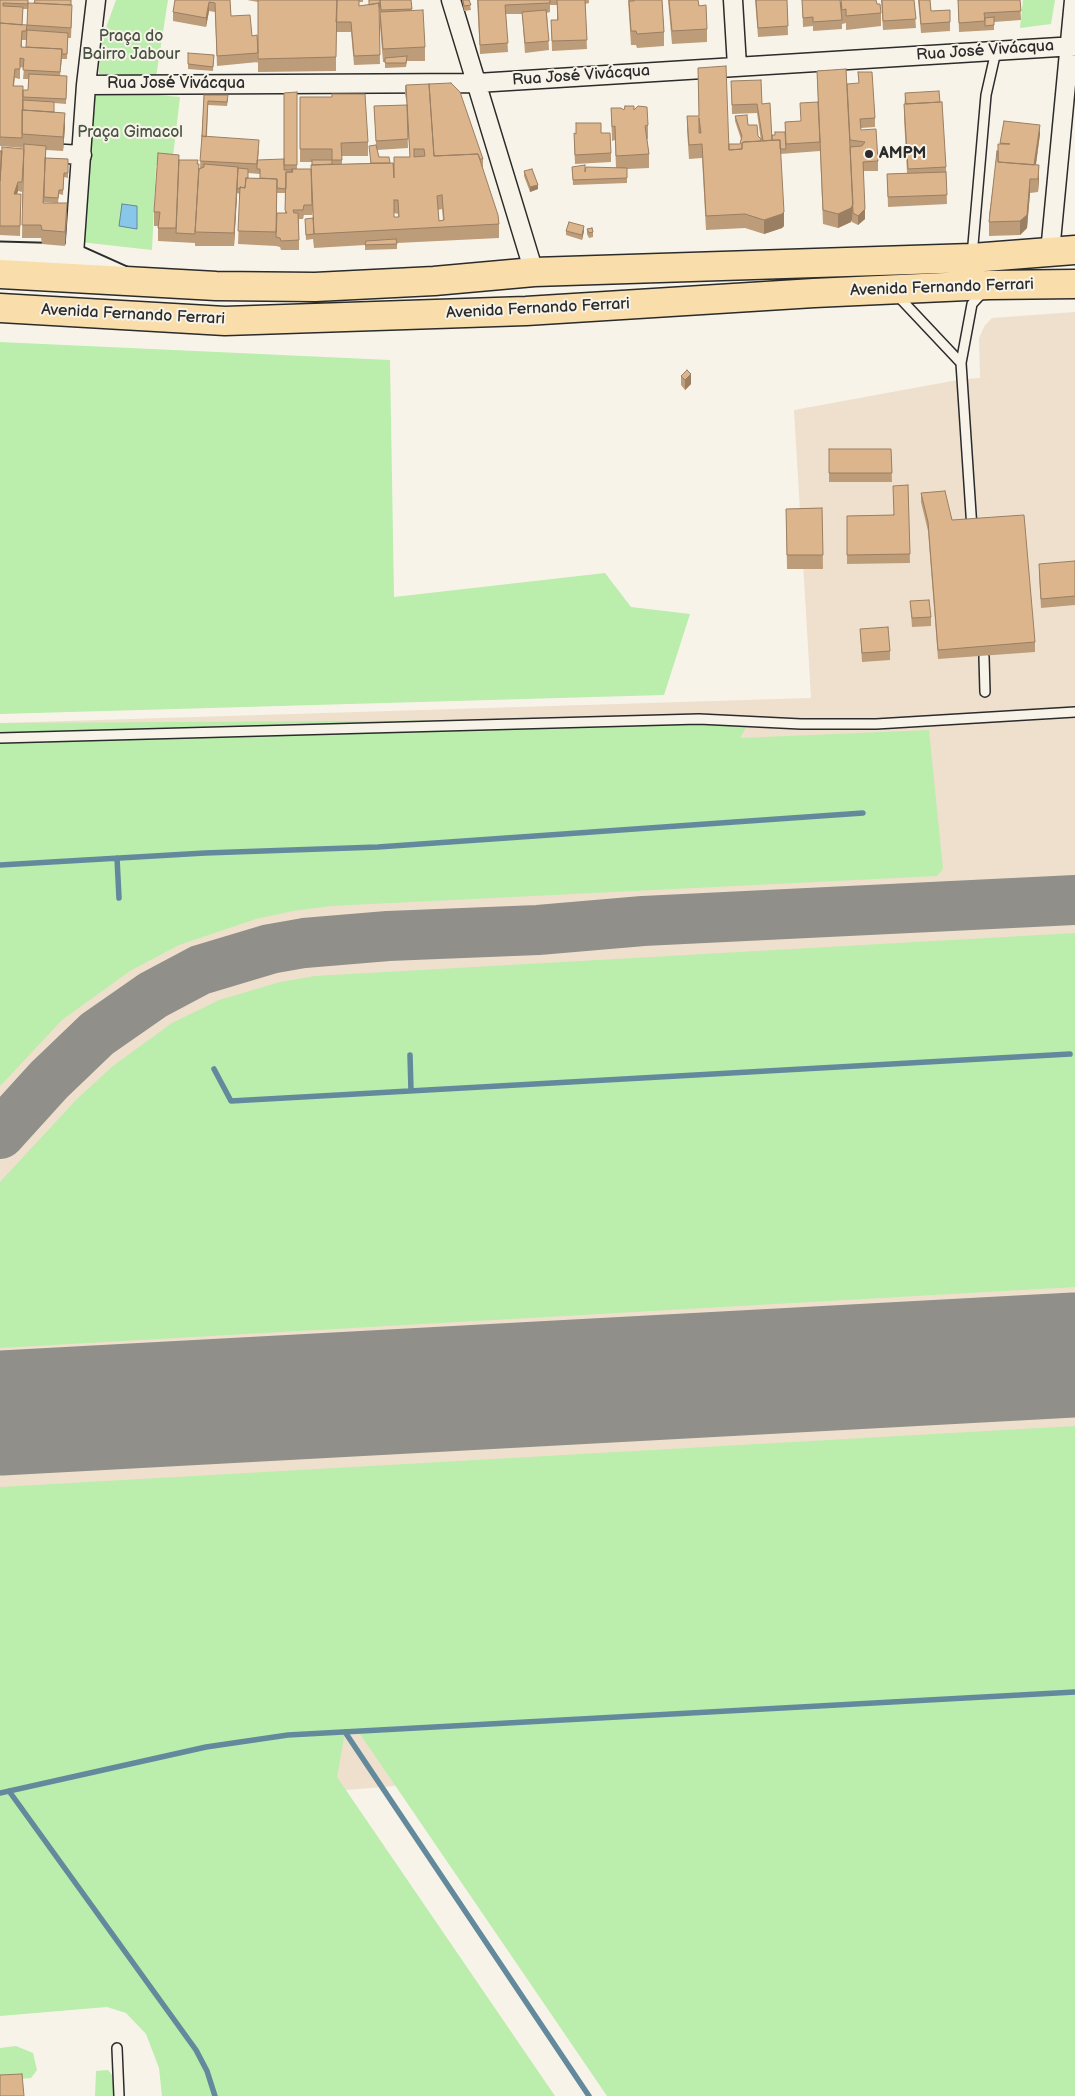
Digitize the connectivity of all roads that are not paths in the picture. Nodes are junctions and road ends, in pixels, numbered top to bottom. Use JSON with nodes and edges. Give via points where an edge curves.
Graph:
{"nodes":[{"id":1,"x":96,"y":0,"type":"edge"},
{"id":2,"x":451,"y":0,"type":"edge"},
{"id":3,"x":733,"y":0,"type":"edge"},
{"id":4,"x":1074,"y":0,"type":"edge"},
{"id":5,"x":1072,"y":46,"type":"edge"},
{"id":6,"x":996,"y":51,"type":"junction"},
{"id":7,"x":737,"y":66,"type":"junction"},
{"id":8,"x":477,"y":83,"type":"junction"},
{"id":9,"x":86,"y":85,"type":"junction"},
{"id":10,"x":0,"y":150,"type":"edge"},
{"id":11,"x":82,"y":155,"type":"junction"},
{"id":12,"x":1063,"y":251,"type":"edge"},
{"id":13,"x":0,"y":255,"type":"edge"},
{"id":14,"x":972,"y":258,"type":"junction"},
{"id":15,"x":73,"y":268,"type":"junction"},
{"id":16,"x":534,"y":272,"type":"junction"},
{"id":17,"x":0,"y":274,"type":"edge"},
{"id":18,"x":1075,"y":284,"type":"edge"},
{"id":19,"x":989,"y":285,"type":"junction"},
{"id":20,"x":892,"y":290,"type":"junction"},
{"id":21,"x":580,"y":307,"type":"junction"},
{"id":22,"x":0,"y":308,"type":"edge"},
{"id":23,"x":961,"y":363,"type":"junction"},
{"id":24,"x":972,"y":529,"type":"edge"},
{"id":25,"x":984,"y":656,"type":"edge"},
{"id":26,"x":986,"y":692,"type":"dead end"},
{"id":27,"x":1075,"y":712,"type":"edge"},
{"id":28,"x":0,"y":738,"type":"edge"},
{"id":29,"x":117,"y":2048,"type":"dead end"},
{"id":30,"x":119,"y":2096,"type":"edge"}],
"edges":[{"from":1,"to":9,"type":"street"},
{"from":2,"to":8,"type":"street"},
{"from":3,"to":7,"type":"street"},
{"from":4,"to":5,"type":"street"},
{"from":5,"to":6,"type":"street","name":"Rua José Vivácqua"},
{"from":5,"to":12,"type":"street"},
{"from":6,"to":7,"type":"street","name":"Rua José Vivácqua"},
{"from":6,"to":14,"type":"lane","via":[[986,95]]},
{"from":7,"to":8,"type":"street","name":"Rua José Vivácqua"},
{"from":8,"to":9,"type":"street","name":"Rua José Vivácqua"},
{"from":8,"to":16,"type":"street"},
{"from":9,"to":11,"type":"street"},
{"from":10,"to":11,"type":"street"},
{"from":11,"to":15,"type":"street"},
{"from":12,"to":14,"type":"main road","name":"Avenida Fernando Ferrari"},
{"from":12,"to":19,"type":"main road"},
{"from":13,"to":15,"type":"street","name":"Avenida Fernando Ferrari"},
{"from":14,"to":16,"type":"main road","name":"Avenida Fernando Ferrari"},
{"from":15,"to":16,"type":"main road","name":"Avenida Fernando Ferrari","via":[[126,281],[314,287]]},
{"from":15,"to":17,"type":"main road","name":"Avenida Fernando Ferrari"},
{"from":16,"to":21,"type":"main road"},
{"from":18,"to":19,"type":"main road","name":"Avenida Fernando Ferrari"},
{"from":19,"to":20,"type":"main road","name":"Avenida Fernando Ferrari"},
{"from":19,"to":23,"type":"lane","via":[[972,304]]},
{"from":20,"to":21,"type":"main road","name":"Avenida Fernando Ferrari"},
{"from":20,"to":23,"type":"lane"},
{"from":21,"to":22,"type":"main road","name":"Avenida Fernando Ferrari","via":[[225,321]]},
{"from":23,"to":24,"type":"lane"},
{"from":25,"to":26,"type":"lane"},
{"from":27,"to":28,"type":"lane","via":[[876,724],[699,719]]},
{"from":29,"to":30,"type":"lane"}]}
